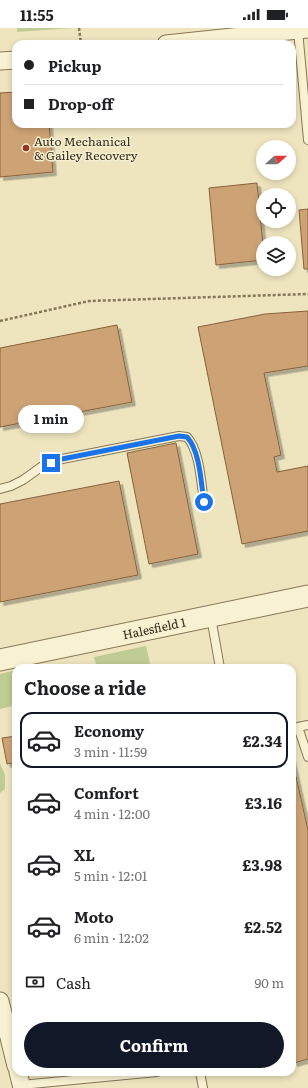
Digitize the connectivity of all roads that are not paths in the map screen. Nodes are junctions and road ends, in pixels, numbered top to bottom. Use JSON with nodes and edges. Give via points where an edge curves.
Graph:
{"nodes":[{"id":1,"x":303,"y":30,"type":"edge"},
{"id":2,"x":215,"y":40,"type":"edge"},
{"id":3,"x":12,"y":60,"type":"edge"},
{"id":4,"x":0,"y":61,"type":"edge"},
{"id":5,"x":308,"y":140,"type":"edge"},
{"id":6,"x":0,"y":489,"type":"edge"},
{"id":7,"x":204,"y":502,"type":"dead end"},
{"id":8,"x":308,"y":596,"type":"edge"},
{"id":9,"x":211,"y":616,"type":"junction"},
{"id":10,"x":0,"y":660,"type":"edge"},
{"id":11,"x":219,"y":664,"type":"edge"},
{"id":12,"x":308,"y":725,"type":"edge"},
{"id":13,"x":308,"y":757,"type":"edge"},
{"id":14,"x":0,"y":1001,"type":"edge"},
{"id":15,"x":12,"y":1050,"type":"edge"},
{"id":16,"x":102,"y":1076,"type":"edge"},
{"id":17,"x":201,"y":1076,"type":"edge"},
{"id":18,"x":20,"y":1082,"type":"edge"},
{"id":19,"x":203,"y":1088,"type":"edge"}],
"edges":[{"from":1,"to":2,"type":"street"},
{"from":1,"to":5,"type":"lane"},
{"from":3,"to":4,"type":"street"},
{"from":6,"to":7,"type":"lane","via":[[24,480],[41,467],[62,459],[179,436],[187,437],[192,442]]},
{"from":8,"to":9,"type":"street","name":"Halesfield 1"},
{"from":9,"to":10,"type":"street","name":"Halesfield 1"},
{"from":9,"to":11,"type":"lane"},
{"from":12,"to":13,"type":"lane","via":[[298,727]]},
{"from":14,"to":15,"type":"street"},
{"from":16,"to":18,"type":"lane"},
{"from":17,"to":19,"type":"lane"}]}
